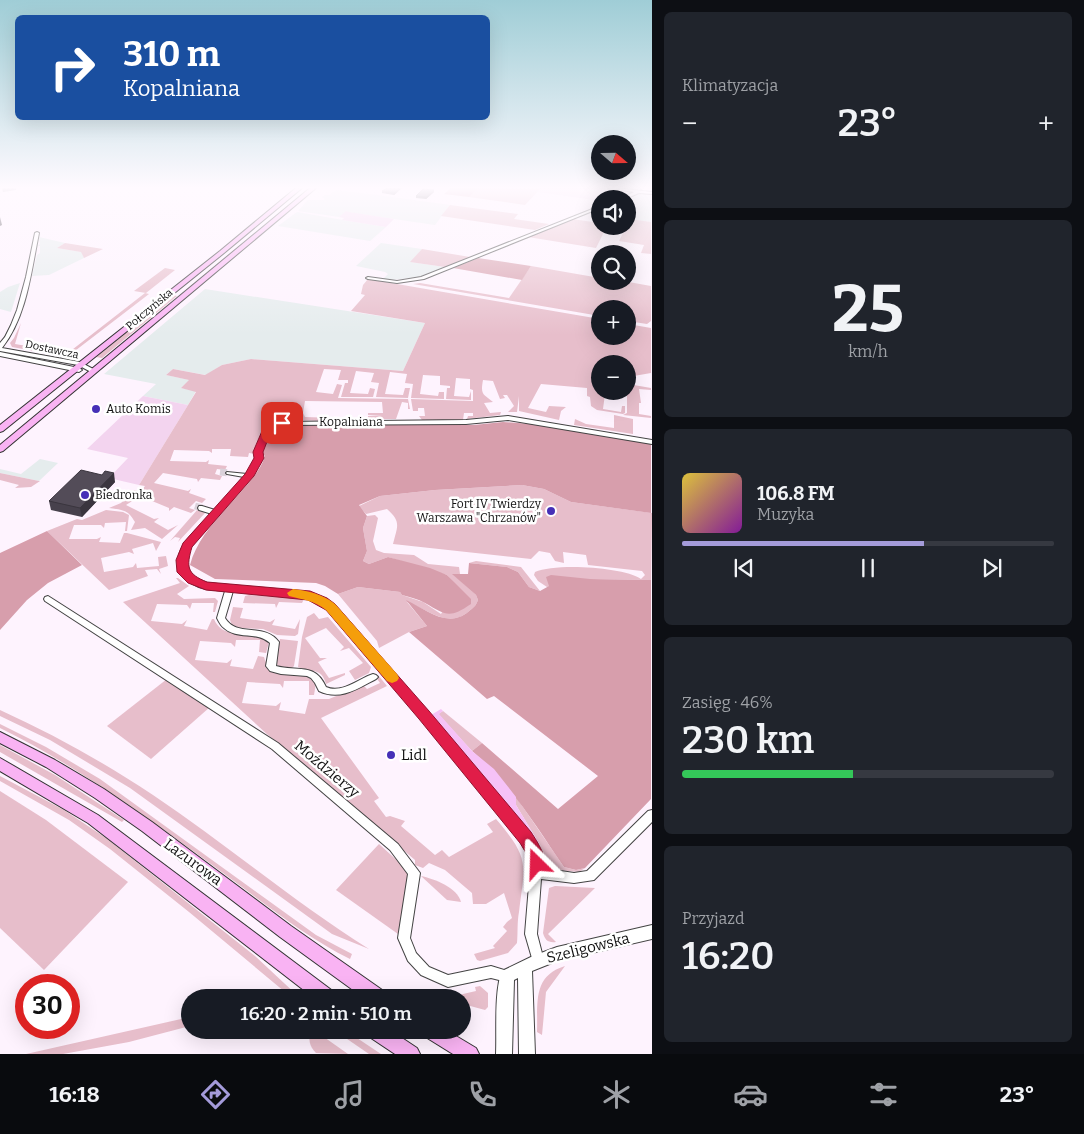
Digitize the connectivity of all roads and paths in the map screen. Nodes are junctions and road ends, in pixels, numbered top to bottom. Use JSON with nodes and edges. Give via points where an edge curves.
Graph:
{"nodes":[{"id":1,"x":36,"y":237,"type":"edge"},
{"id":2,"x":240,"y":237,"type":"edge"},
{"id":3,"x":254,"y":237,"type":"edge"},
{"id":4,"x":524,"y":237,"type":"edge"},
{"id":5,"x":368,"y":278,"type":"dead end"},
{"id":6,"x":0,"y":348,"type":"edge"},
{"id":7,"x":0,"y":354,"type":"edge"},
{"id":8,"x":77,"y":367,"type":"junction"},
{"id":9,"x":93,"y":371,"type":"junction"},
{"id":10,"x":0,"y":429,"type":"edge"},
{"id":11,"x":652,"y":442,"type":"edge"},
{"id":12,"x":0,"y":449,"type":"edge"},
{"id":13,"x":228,"y":473,"type":"tunnel mouth"},
{"id":14,"x":249,"y":476,"type":"junction"},
{"id":15,"x":202,"y":508,"type":"tunnel mouth"},
{"id":16,"x":217,"y":513,"type":"junction"},
{"id":17,"x":230,"y":588,"type":"junction"},
{"id":18,"x":48,"y":599,"type":"dead end"},
{"id":19,"x":373,"y":677,"type":"dead end"},
{"id":20,"x":0,"y":737,"type":"edge"},
{"id":21,"x":0,"y":764,"type":"edge"},
{"id":22,"x":652,"y":814,"type":"edge"},
{"id":23,"x":536,"y":873,"type":"junction"},
{"id":24,"x":652,"y":932,"type":"edge"},
{"id":25,"x":532,"y":964,"type":"junction"},
{"id":26,"x":507,"y":976,"type":"junction"},
{"id":27,"x":316,"y":989,"type":"edge"},
{"id":28,"x":366,"y":989,"type":"edge"},
{"id":29,"x":388,"y":1039,"type":"edge"},
{"id":30,"x":445,"y":1039,"type":"edge"},
{"id":31,"x":410,"y":1054,"type":"edge"},
{"id":32,"x":470,"y":1054,"type":"edge"},
{"id":33,"x":504,"y":1054,"type":"edge"},
{"id":34,"x":527,"y":1054,"type":"edge"}],
"edges":[{"from":1,"to":6,"type":"street","via":[[16,319],[10,336]]},
{"from":2,"to":8,"type":"main road","name":"Połczyńska"},
{"from":3,"to":9,"type":"main road","name":"Połczyńska"},
{"from":4,"to":5,"type":"street","via":[[422,278],[397,282]]},
{"from":6,"to":8,"type":"street","name":"Dostawcza"},
{"from":7,"to":8,"type":"street","name":"Dostawcza"},
{"from":8,"to":9,"type":"street","name":"Dostawcza"},
{"from":8,"to":10,"type":"main road","name":"Połczyńska"},
{"from":9,"to":12,"type":"main road","name":"Połczyńska"},
{"from":11,"to":14,"type":"street","name":"Kopalniana","via":[[508,418],[466,422],[288,422],[276,425],[266,433],[258,452],[259,458]]},
{"from":13,"to":14,"type":"street"},
{"from":14,"to":16,"type":"street","name":"Kopalniana"},
{"from":15,"to":16,"type":"street"},
{"from":16,"to":17,"type":"street","name":"Kopalniana","via":[[187,546],[182,569],[198,583]]},
{"from":17,"to":19,"type":"street","via":[[222,622],[232,631],[271,636],[275,642],[271,666],[274,669],[314,675],[322,689],[331,693]]},
{"from":17,"to":23,"type":"street","name":"Kopalniana","via":[[310,596],[331,607],[525,838],[533,851]]},
{"from":18,"to":26,"type":"street","name":"Moździerzy","via":[[275,746],[394,847],[414,873],[404,938],[412,957],[425,971],[448,981],[492,972]]},
{"from":20,"to":28,"type":"main road","name":"Lazurowa","via":[[114,804]]},
{"from":21,"to":27,"type":"main road","name":"Lazurowa","via":[[93,819]]},
{"from":22,"to":23,"type":"street","via":[[590,876],[574,878]]},
{"from":23,"to":25,"type":"street","name":"Kopalniana"},
{"from":24,"to":25,"type":"street","name":"Szeligowska"},
{"from":25,"to":26,"type":"street","name":"Szeligowska"},
{"from":25,"to":34,"type":"street"},
{"from":26,"to":33,"type":"street"},
{"from":29,"to":31,"type":"main road"},
{"from":30,"to":32,"type":"main road"}]}
